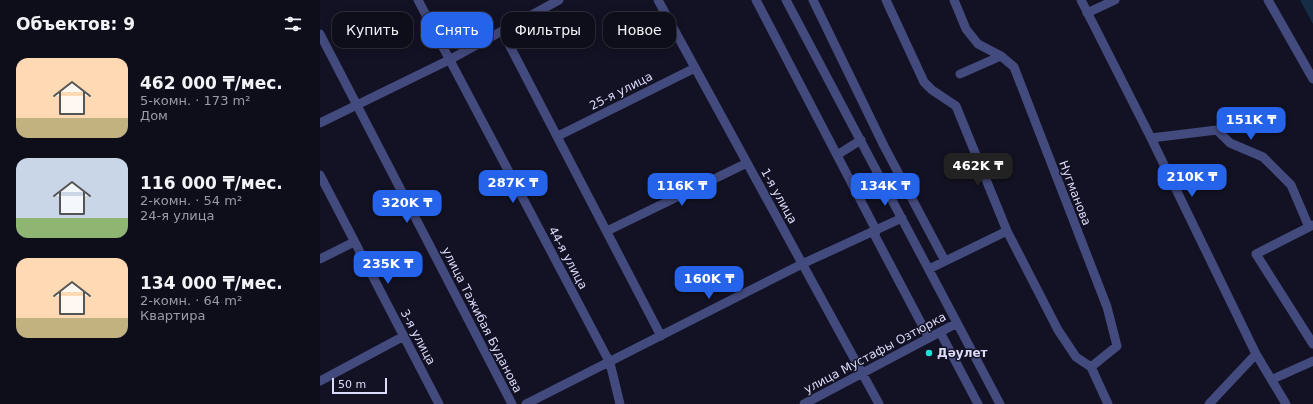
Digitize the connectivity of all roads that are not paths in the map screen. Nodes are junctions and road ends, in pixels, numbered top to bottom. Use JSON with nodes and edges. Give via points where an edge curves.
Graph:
{"nodes":[{"id":1,"x":418,"y":0,"type":"edge"},
{"id":2,"x":558,"y":0,"type":"edge"},
{"id":3,"x":658,"y":0,"type":"edge"},
{"id":4,"x":756,"y":0,"type":"edge"},
{"id":5,"x":787,"y":0,"type":"edge"},
{"id":6,"x":813,"y":0,"type":"edge"},
{"id":7,"x":886,"y":0,"type":"edge"},
{"id":8,"x":954,"y":0,"type":"edge"},
{"id":9,"x":1081,"y":0,"type":"edge"},
{"id":10,"x":1115,"y":0,"type":"edge"},
{"id":11,"x":1268,"y":0,"type":"edge"},
{"id":12,"x":536,"y":12,"type":"edge"},
{"id":13,"x":1087,"y":13,"type":"junction"},
{"id":14,"x":501,"y":32,"type":"edge"},
{"id":15,"x":320,"y":34,"type":"edge"},
{"id":16,"x":511,"y":48,"type":"edge"},
{"id":17,"x":1002,"y":56,"type":"junction"},
{"id":18,"x":449,"y":60,"type":"junction"},
{"id":19,"x":695,"y":68,"type":"junction"},
{"id":20,"x":960,"y":74,"type":"dead end"},
{"id":21,"x":1313,"y":78,"type":"edge"},
{"id":22,"x":357,"y":106,"type":"junction"},
{"id":23,"x":320,"y":123,"type":"edge"},
{"id":24,"x":558,"y":136,"type":"junction"},
{"id":25,"x":1151,"y":138,"type":"junction"},
{"id":26,"x":861,"y":140,"type":"junction"},
{"id":27,"x":837,"y":155,"type":"junction"},
{"id":28,"x":747,"y":163,"type":"junction"},
{"id":29,"x":320,"y":175,"type":"edge"},
{"id":30,"x":902,"y":218,"type":"junction"},
{"id":31,"x":1311,"y":226,"type":"edge"},
{"id":32,"x":876,"y":230,"type":"junction"},
{"id":33,"x":607,"y":231,"type":"junction"},
{"id":34,"x":1007,"y":231,"type":"junction"},
{"id":35,"x":354,"y":242,"type":"junction"},
{"id":36,"x":320,"y":259,"type":"edge"},
{"id":37,"x":945,"y":261,"type":"junction"},
{"id":38,"x":802,"y":264,"type":"junction"},
{"id":39,"x":929,"y":269,"type":"junction"},
{"id":40,"x":957,"y":323,"type":"junction"},
{"id":41,"x":940,"y":332,"type":"junction"},
{"id":42,"x":404,"y":336,"type":"junction"},
{"id":43,"x":661,"y":336,"type":"junction"},
{"id":44,"x":929,"y":338,"type":"junction"},
{"id":45,"x":1313,"y":344,"type":"edge"},
{"id":46,"x":1256,"y":354,"type":"junction"},
{"id":47,"x":1313,"y":361,"type":"edge"},
{"id":48,"x":610,"y":363,"type":"junction"},
{"id":49,"x":1091,"y":367,"type":"junction"},
{"id":50,"x":862,"y":373,"type":"junction"},
{"id":51,"x":1273,"y":379,"type":"junction"},
{"id":52,"x":320,"y":381,"type":"edge"},
{"id":53,"x":439,"y":404,"type":"edge"},
{"id":54,"x":512,"y":404,"type":"edge"},
{"id":55,"x":526,"y":404,"type":"edge"},
{"id":56,"x":620,"y":404,"type":"edge"},
{"id":57,"x":804,"y":404,"type":"edge"},
{"id":58,"x":879,"y":404,"type":"edge"},
{"id":59,"x":978,"y":404,"type":"edge"},
{"id":60,"x":1000,"y":404,"type":"edge"},
{"id":61,"x":1108,"y":404,"type":"edge"},
{"id":62,"x":1208,"y":404,"type":"edge"},
{"id":63,"x":1286,"y":404,"type":"edge"}],
"edges":[{"from":1,"to":18,"type":"street","name":"44-я улица"},
{"from":2,"to":12,"type":"street"},
{"from":3,"to":19,"type":"street","name":"1-я улица"},
{"from":4,"to":27,"type":"street"},
{"from":5,"to":26,"type":"street"},
{"from":6,"to":37,"type":"street","via":[[884,146]]},
{"from":7,"to":34,"type":"street","via":[[924,82],[956,106]]},
{"from":8,"to":17,"type":"street","name":"Нугманова","via":[[966,28],[978,44]]},
{"from":9,"to":13,"type":"street"},
{"from":10,"to":13,"type":"street"},
{"from":11,"to":21,"type":"street"},
{"from":13,"to":25,"type":"street"},
{"from":14,"to":18,"type":"street"},
{"from":15,"to":22,"type":"street","name":"улица Тажибая Буданова"},
{"from":16,"to":24,"type":"street"},
{"from":17,"to":20,"type":"street"},
{"from":17,"to":49,"type":"street","name":"Нугманова","via":[[1014,67],[1107,306],[1118,346]]},
{"from":18,"to":22,"type":"street"},
{"from":18,"to":48,"type":"street","name":"44-я улица"},
{"from":19,"to":24,"type":"street","name":"25-я улица"},
{"from":19,"to":28,"type":"street","name":"1-я улица"},
{"from":22,"to":23,"type":"street"},
{"from":22,"to":54,"type":"street","name":"улица Тажибая Буданова"},
{"from":24,"to":33,"type":"street"},
{"from":25,"to":31,"type":"street","via":[[1217,130],[1230,143],[1263,157],[1290,186]]},
{"from":25,"to":46,"type":"street"},
{"from":26,"to":27,"type":"street"},
{"from":26,"to":30,"type":"street"},
{"from":27,"to":32,"type":"street"},
{"from":28,"to":33,"type":"street"},
{"from":28,"to":38,"type":"street","name":"1-я улица"},
{"from":29,"to":35,"type":"street","name":"3-я улица"},
{"from":30,"to":32,"type":"street"},
{"from":30,"to":39,"type":"street"},
{"from":31,"to":45,"type":"street","via":[[1256,254]]},
{"from":32,"to":38,"type":"street"},
{"from":32,"to":44,"type":"street","via":[[875,236]]},
{"from":33,"to":43,"type":"street"},
{"from":34,"to":37,"type":"street"},
{"from":34,"to":49,"type":"street","via":[[1058,330],[1076,357]]},
{"from":35,"to":36,"type":"street"},
{"from":35,"to":42,"type":"street","name":"3-я улица"},
{"from":37,"to":39,"type":"street"},
{"from":38,"to":43,"type":"street"},
{"from":38,"to":50,"type":"street","name":"1-я улица"},
{"from":39,"to":40,"type":"street"},
{"from":40,"to":41,"type":"street","name":"улица Мустафы Озтюрка"},
{"from":40,"to":60,"type":"street"},
{"from":41,"to":44,"type":"street","name":"улица Мустафы Озтюрка"},
{"from":41,"to":59,"type":"street"},
{"from":42,"to":52,"type":"street"},
{"from":42,"to":53,"type":"street","name":"3-я улица"},
{"from":43,"to":48,"type":"street"},
{"from":44,"to":50,"type":"street","name":"улица Мустафы Озтюрка"},
{"from":46,"to":51,"type":"street"},
{"from":46,"to":62,"type":"street"},
{"from":47,"to":51,"type":"street"},
{"from":48,"to":55,"type":"street"},
{"from":48,"to":56,"type":"street","name":"44-я улица"},
{"from":49,"to":61,"type":"street"},
{"from":50,"to":57,"type":"street","name":"улица Мустафы Озтюрка"},
{"from":50,"to":58,"type":"street","name":"1-я улица"},
{"from":51,"to":63,"type":"street"}]}
